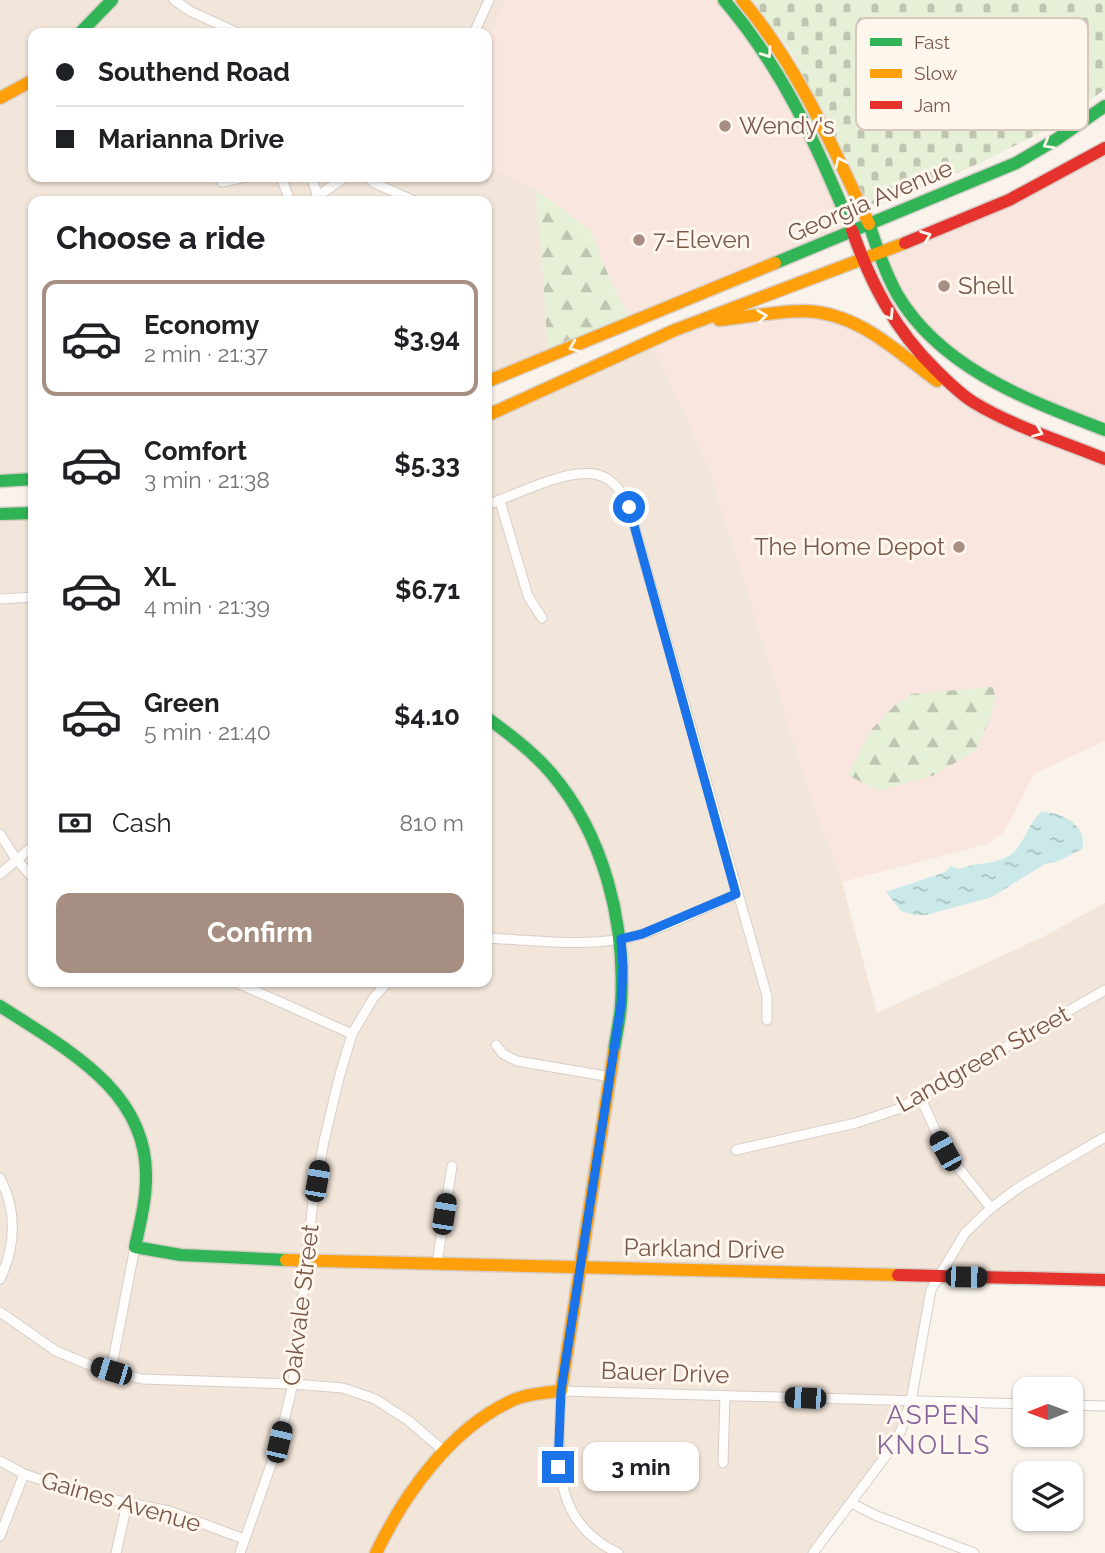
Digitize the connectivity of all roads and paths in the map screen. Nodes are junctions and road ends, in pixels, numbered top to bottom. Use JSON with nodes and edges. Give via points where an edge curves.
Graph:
{"nodes":[{"id":1,"x":112,"y":0,"type":"edge"},
{"id":2,"x":174,"y":0,"type":"edge"},
{"id":3,"x":489,"y":0,"type":"edge"},
{"id":4,"x":724,"y":0,"type":"edge"},
{"id":5,"x":742,"y":0,"type":"edge"},
{"id":6,"x":85,"y":28,"type":"edge"},
{"id":7,"x":227,"y":28,"type":"edge"},
{"id":8,"x":476,"y":28,"type":"edge"},
{"id":9,"x":28,"y":83,"type":"edge"},
{"id":10,"x":0,"y":98,"type":"edge"},
{"id":11,"x":1105,"y":106,"type":"edge"},
{"id":12,"x":1088,"y":118,"type":"edge"},
{"id":13,"x":1070,"y":130,"type":"edge"},
{"id":14,"x":1105,"y":148,"type":"edge"},
{"id":15,"x":339,"y":182,"type":"edge"},
{"id":16,"x":373,"y":182,"type":"edge"},
{"id":17,"x":323,"y":196,"type":"edge"},
{"id":18,"x":404,"y":196,"type":"edge"},
{"id":19,"x":869,"y":224,"type":"junction"},
{"id":20,"x":852,"y":230,"type":"junction"},
{"id":21,"x":880,"y":254,"type":"junction"},
{"id":22,"x":862,"y":260,"type":"junction"},
{"id":23,"x":694,"y":323,"type":"junction"},
{"id":24,"x":492,"y":380,"type":"edge"},
{"id":25,"x":976,"y":404,"type":"junction"},
{"id":26,"x":492,"y":413,"type":"edge"},
{"id":27,"x":1105,"y":430,"type":"edge"},
{"id":28,"x":1105,"y":459,"type":"edge"},
{"id":29,"x":28,"y":479,"type":"edge"},
{"id":30,"x":0,"y":481,"type":"edge"},
{"id":31,"x":500,"y":501,"type":"junction"},
{"id":32,"x":492,"y":503,"type":"edge"},
{"id":33,"x":28,"y":513,"type":"edge"},
{"id":34,"x":0,"y":514,"type":"edge"},
{"id":35,"x":28,"y":597,"type":"edge"},
{"id":36,"x":0,"y":599,"type":"edge"},
{"id":37,"x":542,"y":618,"type":"dead end"},
{"id":38,"x":492,"y":722,"type":"edge"},
{"id":39,"x":0,"y":834,"type":"edge"},
{"id":40,"x":28,"y":850,"type":"edge"},
{"id":41,"x":16,"y":859,"type":"junction"},
{"id":42,"x":28,"y":872,"type":"edge"},
{"id":43,"x":0,"y":874,"type":"edge"},
{"id":44,"x":736,"y":894,"type":"junction"},
{"id":45,"x":492,"y":939,"type":"edge"},
{"id":46,"x":621,"y":939,"type":"junction"},
{"id":47,"x":246,"y":987,"type":"edge"},
{"id":48,"x":383,"y":987,"type":"edge"},
{"id":49,"x":1105,"y":990,"type":"edge"},
{"id":50,"x":0,"y":1006,"type":"edge"},
{"id":51,"x":767,"y":1020,"type":"dead end"},
{"id":52,"x":352,"y":1034,"type":"junction"},
{"id":53,"x":496,"y":1045,"type":"dead end"},
{"id":54,"x":611,"y":1077,"type":"junction"},
{"id":55,"x":920,"y":1097,"type":"junction"},
{"id":56,"x":1105,"y":1137,"type":"edge"},
{"id":57,"x":736,"y":1150,"type":"dead end"},
{"id":58,"x":452,"y":1166,"type":"dead end"},
{"id":59,"x":0,"y":1178,"type":"edge"},
{"id":60,"x":991,"y":1208,"type":"junction"},
{"id":61,"x":135,"y":1247,"type":"junction"},
{"id":62,"x":307,"y":1261,"type":"junction"},
{"id":63,"x":437,"y":1263,"type":"junction"},
{"id":64,"x":580,"y":1267,"type":"junction"},
{"id":65,"x":938,"y":1276,"type":"junction"},
{"id":66,"x":0,"y":1279,"type":"edge"},
{"id":67,"x":1105,"y":1280,"type":"edge"},
{"id":68,"x":0,"y":1311,"type":"edge"},
{"id":69,"x":111,"y":1371,"type":"junction"},
{"id":70,"x":293,"y":1384,"type":"junction"},
{"id":71,"x":561,"y":1391,"type":"junction"},
{"id":72,"x":725,"y":1396,"type":"junction"},
{"id":73,"x":911,"y":1401,"type":"junction"},
{"id":74,"x":1013,"y":1404,"type":"edge"},
{"id":75,"x":1083,"y":1405,"type":"edge"},
{"id":76,"x":1105,"y":1406,"type":"edge"},
{"id":77,"x":445,"y":1452,"type":"junction"},
{"id":78,"x":0,"y":1461,"type":"edge"},
{"id":79,"x":723,"y":1463,"type":"dead end"},
{"id":80,"x":24,"y":1474,"type":"junction"},
{"id":81,"x":851,"y":1503,"type":"junction"},
{"id":82,"x":127,"y":1504,"type":"junction"},
{"id":83,"x":0,"y":1536,"type":"edge"},
{"id":84,"x":244,"y":1539,"type":"junction"},
{"id":85,"x":116,"y":1553,"type":"edge"},
{"id":86,"x":240,"y":1553,"type":"edge"},
{"id":87,"x":376,"y":1553,"type":"edge"},
{"id":88,"x":618,"y":1553,"type":"edge"},
{"id":89,"x":813,"y":1553,"type":"edge"},
{"id":90,"x":974,"y":1553,"type":"edge"}],
"edges":[{"from":1,"to":6,"type":"main road"},
{"from":2,"to":7,"type":"street"},
{"from":3,"to":8,"type":"street"},
{"from":4,"to":20,"type":"main road","one_way":true,"via":[[748,26],[787,86]]},
{"from":19,"to":5,"type":"main road","one_way":true,"via":[[811,101]]},
{"from":9,"to":10,"type":"main road"},
{"from":11,"to":12,"type":"main road","name":"Georgia Avenue","one_way":true},
{"from":13,"to":19,"type":"main road","name":"Georgia Avenue","one_way":true,"via":[[1016,163]]},
{"from":21,"to":14,"type":"main road","name":"Georgia Avenue","one_way":true,"via":[[1009,200]]},
{"from":15,"to":17,"type":"street"},
{"from":16,"to":18,"type":"street"},
{"from":19,"to":20,"type":"main road","name":"Georgia Avenue"},
{"from":19,"to":21,"type":"main road"},
{"from":20,"to":22,"type":"main road"},
{"from":20,"to":24,"type":"main road","name":"Georgia Avenue","one_way":true},
{"from":21,"to":22,"type":"main road","name":"Georgia Avenue"},
{"from":21,"to":27,"type":"main road","via":[[902,301],[950,354],[984,377]]},
{"from":22,"to":23,"type":"main road","name":"Georgia Avenue"},
{"from":22,"to":25,"type":"main road","one_way":true,"via":[[895,324],[925,360]]},
{"from":23,"to":25,"type":"main road","one_way":true,"via":[[793,312],[843,317]]},
{"from":23,"to":26,"type":"main road","name":"Georgia Avenue"},
{"from":25,"to":28,"type":"main road","one_way":true},
{"from":29,"to":30,"type":"main road"},
{"from":31,"to":32,"type":"street"},
{"from":31,"to":37,"type":"street","via":[[528,596]]},
{"from":31,"to":44,"type":"street","via":[[571,474],[593,472],[618,488],[634,522]]},
{"from":33,"to":34,"type":"main road"},
{"from":35,"to":36,"type":"street"},
{"from":38,"to":46,"type":"main road","via":[[534,755],[580,814],[612,890]]},
{"from":39,"to":41,"type":"street"},
{"from":40,"to":41,"type":"street"},
{"from":41,"to":42,"type":"street"},
{"from":41,"to":43,"type":"street"},
{"from":44,"to":46,"type":"street"},
{"from":44,"to":51,"type":"street","via":[[767,996]]},
{"from":45,"to":46,"type":"street"},
{"from":46,"to":54,"type":"main road","via":[[621,1005]]},
{"from":47,"to":52,"type":"street"},
{"from":48,"to":52,"type":"street","name":"Oakvale Street"},
{"from":49,"to":55,"type":"street","name":"Landgreen Street"},
{"from":50,"to":61,"type":"main road","via":[[82,1063],[124,1101],[140,1135],[146,1168]]},
{"from":52,"to":62,"type":"street","name":"Oakvale Street","via":[[324,1141]]},
{"from":53,"to":54,"type":"street","via":[[517,1061]]},
{"from":54,"to":64,"type":"main road"},
{"from":55,"to":57,"type":"street","name":"Landgreen Street","via":[[856,1123]]},
{"from":55,"to":60,"type":"street","via":[[945,1151]]},
{"from":56,"to":60,"type":"street"},
{"from":58,"to":63,"type":"street"},
{"from":59,"to":66,"type":"street","via":[[11,1207],[13,1234]]},
{"from":60,"to":65,"type":"street","via":[[965,1233]]},
{"from":61,"to":62,"type":"main road","name":"Parkland Drive","via":[[181,1255]]},
{"from":61,"to":69,"type":"street"},
{"from":62,"to":63,"type":"main road","name":"Parkland Drive"},
{"from":62,"to":70,"type":"street","name":"Oakvale Street"},
{"from":63,"to":64,"type":"main road","name":"Parkland Drive"},
{"from":64,"to":65,"type":"main road","name":"Parkland Drive"},
{"from":64,"to":71,"type":"main road"},
{"from":65,"to":67,"type":"main road","name":"Parkland Drive"},
{"from":65,"to":73,"type":"street","via":[[925,1313]]},
{"from":68,"to":69,"type":"street","via":[[56,1351]]},
{"from":69,"to":70,"type":"street","via":[[142,1378]]},
{"from":70,"to":77,"type":"street","via":[[343,1388],[375,1399],[410,1421]]},
{"from":70,"to":84,"type":"street","name":"Oakvale Street","via":[[279,1442]]},
{"from":71,"to":72,"type":"street","name":"Bauer Drive"},
{"from":71,"to":77,"type":"main road","name":"Bauer Drive","via":[[506,1403]]},
{"from":71,"to":88,"type":"street","via":[[561,1486],[572,1514],[587,1533]]},
{"from":72,"to":73,"type":"street","name":"Bauer Drive"},
{"from":72,"to":79,"type":"street"},
{"from":73,"to":74,"type":"street","name":"Bauer Drive"},
{"from":73,"to":81,"type":"street","via":[[891,1449]]},
{"from":75,"to":76,"type":"street"},
{"from":77,"to":87,"type":"main road","name":"Bauer Drive","via":[[400,1508]]},
{"from":78,"to":80,"type":"street","name":"Gaines Avenue"},
{"from":80,"to":82,"type":"street","name":"Gaines Avenue"},
{"from":80,"to":83,"type":"street"},
{"from":81,"to":89,"type":"street"},
{"from":81,"to":90,"type":"street"},
{"from":82,"to":84,"type":"street","name":"Gaines Avenue","via":[[169,1511]]},
{"from":82,"to":85,"type":"street"},
{"from":84,"to":86,"type":"street","name":"Oakvale Street"}]}
